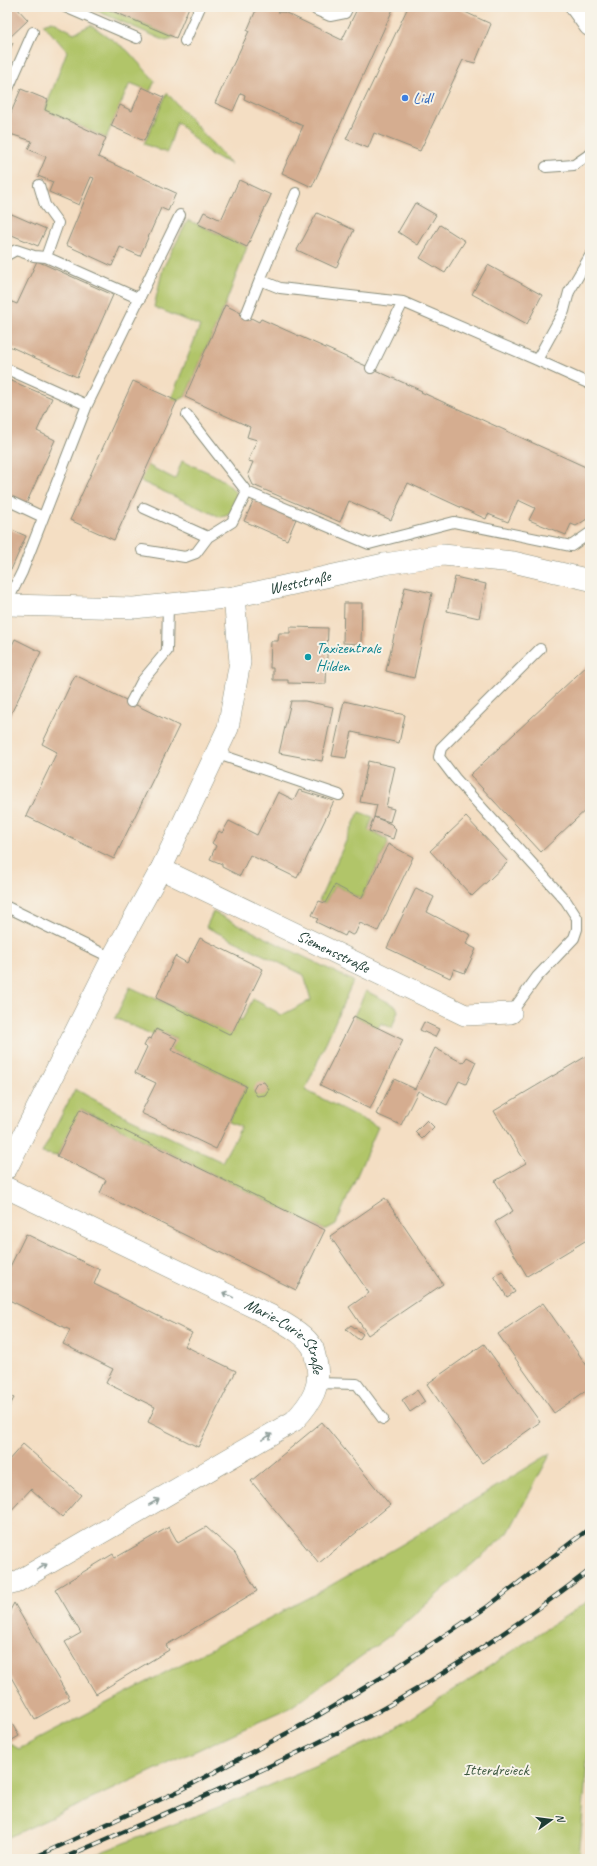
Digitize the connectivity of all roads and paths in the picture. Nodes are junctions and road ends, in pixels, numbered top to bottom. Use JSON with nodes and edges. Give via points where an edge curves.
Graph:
{"nodes":[{"id":1,"x":65,"y":7,"type":"edge"},
{"id":2,"x":200,"y":7,"type":"edge"},
{"id":3,"x":314,"y":7,"type":"edge"},
{"id":4,"x":348,"y":7,"type":"edge"},
{"id":5,"x":577,"y":7,"type":"edge"},
{"id":6,"x":590,"y":25,"type":"edge"},
{"id":7,"x":33,"y":32,"type":"dead end"},
{"id":8,"x":137,"y":38,"type":"dead end"},
{"id":9,"x":185,"y":41,"type":"dead end"},
{"id":10,"x":7,"y":91,"type":"edge"},
{"id":11,"x":590,"y":154,"type":"edge"},
{"id":12,"x":546,"y":166,"type":"dead end"},
{"id":13,"x":39,"y":184,"type":"dead end"},
{"id":14,"x":296,"y":193,"type":"dead end"},
{"id":15,"x":180,"y":215,"type":"dead end"},
{"id":16,"x":7,"y":255,"type":"edge"},
{"id":17,"x":590,"y":256,"type":"edge"},
{"id":18,"x":46,"y":257,"type":"junction"},
{"id":19,"x":260,"y":280,"type":"junction"},
{"id":20,"x":140,"y":299,"type":"junction"},
{"id":21,"x":403,"y":302,"type":"junction"},
{"id":22,"x":246,"y":315,"type":"dead end"},
{"id":23,"x":537,"y":360,"type":"junction"},
{"id":24,"x":371,"y":368,"type":"dead end"},
{"id":25,"x":7,"y":369,"type":"edge"},
{"id":26,"x":590,"y":384,"type":"edge"},
{"id":27,"x":87,"y":405,"type":"junction"},
{"id":28,"x":187,"y":415,"type":"dead end"},
{"id":29,"x":247,"y":492,"type":"junction"},
{"id":30,"x":7,"y":500,"type":"edge"},
{"id":31,"x":144,"y":508,"type":"dead end"},
{"id":32,"x":43,"y":517,"type":"junction"},
{"id":33,"x":590,"y":533,"type":"edge"},
{"id":34,"x":208,"y":537,"type":"junction"},
{"id":35,"x":142,"y":550,"type":"dead end"},
{"id":36,"x":590,"y":580,"type":"edge"},
{"id":37,"x":234,"y":597,"type":"junction"},
{"id":38,"x":7,"y":604,"type":"edge"},
{"id":39,"x":168,"y":604,"type":"junction"},
{"id":40,"x":540,"y":649,"type":"dead end"},
{"id":41,"x":131,"y":702,"type":"dead end"},
{"id":42,"x":215,"y":753,"type":"junction"},
{"id":43,"x":338,"y":795,"type":"dead end"},
{"id":44,"x":161,"y":869,"type":"junction"},
{"id":45,"x":7,"y":907,"type":"edge"},
{"id":46,"x":112,"y":958,"type":"junction"},
{"id":47,"x":511,"y":1014,"type":"joint"},
{"id":48,"x":7,"y":1168,"type":"edge"},
{"id":49,"x":7,"y":1188,"type":"edge"},
{"id":50,"x":317,"y":1383,"type":"junction"},
{"id":51,"x":383,"y":1419,"type":"dead end"},
{"id":52,"x":7,"y":1585,"type":"edge"}],
"edges":[{"from":1,"to":8,"type":"lane"},
{"from":2,"to":9,"type":"lane"},
{"from":3,"to":4,"type":"lane","via":[[330,16],[345,13]]},
{"from":5,"to":6,"type":"main road"},
{"from":7,"to":10,"type":"lane"},
{"from":11,"to":12,"type":"lane","via":[[574,165]]},
{"from":13,"to":18,"type":"lane","via":[[45,205],[58,222]]},
{"from":14,"to":19,"type":"lane"},
{"from":15,"to":20,"type":"lane"},
{"from":16,"to":18,"type":"lane","via":[[16,250]]},
{"from":17,"to":23,"type":"lane","via":[[569,292],[564,310]]},
{"from":18,"to":20,"type":"lane"},
{"from":19,"to":21,"type":"lane","via":[[280,288]]},
{"from":19,"to":22,"type":"lane"},
{"from":20,"to":27,"type":"lane"},
{"from":21,"to":23,"type":"lane"},
{"from":21,"to":24,"type":"lane"},
{"from":23,"to":26,"type":"lane"},
{"from":25,"to":27,"type":"lane"},
{"from":27,"to":32,"type":"lane"},
{"from":28,"to":29,"type":"lane"},
{"from":29,"to":33,"type":"lane","via":[[369,544],[454,522],[571,546]]},
{"from":29,"to":34,"type":"lane","via":[[232,522]]},
{"from":30,"to":32,"type":"lane"},
{"from":31,"to":34,"type":"lane"},
{"from":32,"to":38,"type":"lane"},
{"from":34,"to":35,"type":"lane","via":[[196,553],[185,557]]},
{"from":36,"to":37,"type":"street","name":"Weststraße","via":[[513,562],[443,555],[384,564]]},
{"from":37,"to":39,"type":"street","name":"Weststraße"},
{"from":37,"to":42,"type":"street","via":[[240,662],[228,728]]},
{"from":38,"to":39,"type":"street","name":"Weststraße","via":[[134,608]]},
{"from":39,"to":41,"type":"lane","via":[[167,651],[142,681]]},
{"from":40,"to":47,"type":"lane","via":[[441,748],[439,757],[566,900],[577,918],[574,938],[537,977]]},
{"from":42,"to":43,"type":"lane"},
{"from":42,"to":44,"type":"street"},
{"from":44,"to":46,"type":"street"},
{"from":44,"to":47,"type":"street","name":"Siemensstraße","via":[[465,1015]]},
{"from":45,"to":46,"type":"lane"},
{"from":46,"to":48,"type":"street"},
{"from":50,"to":49,"type":"street","name":"Marie-Curie-Straße","one_way":true,"via":[[318,1369],[313,1348],[301,1334],[274,1317]]},
{"from":50,"to":51,"type":"lane","via":[[357,1384]]},
{"from":52,"to":50,"type":"street","name":"Marie-Curie-Straße","one_way":true,"via":[[16,1583],[294,1421],[307,1407],[316,1391]]}]}
